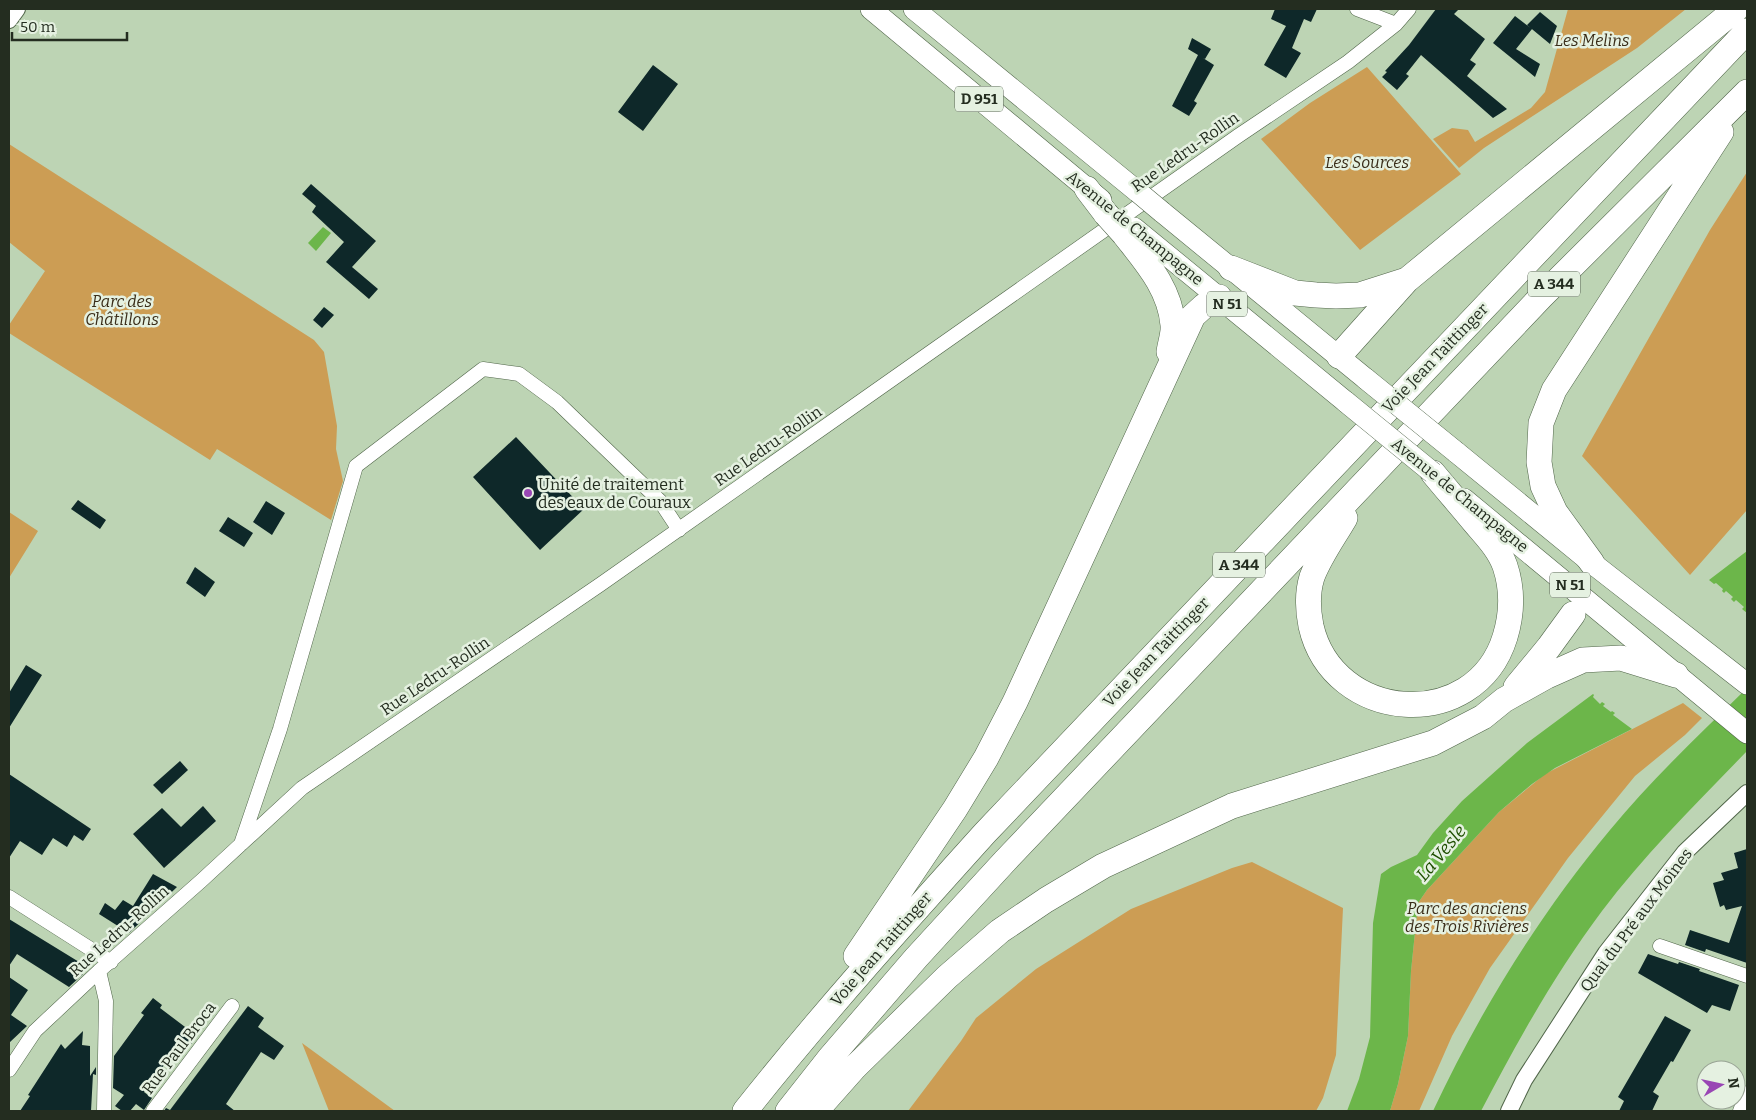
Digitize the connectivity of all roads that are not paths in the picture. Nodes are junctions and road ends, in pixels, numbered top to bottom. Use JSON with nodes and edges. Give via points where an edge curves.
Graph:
{"nodes":[{"id":1,"x":17,"y":9,"type":"edge"},
{"id":2,"x":872,"y":9,"type":"edge"},
{"id":3,"x":914,"y":9,"type":"edge"},
{"id":4,"x":929,"y":9,"type":"edge"},
{"id":5,"x":1357,"y":9,"type":"edge"},
{"id":6,"x":1409,"y":9,"type":"edge"},
{"id":7,"x":1736,"y":9,"type":"edge"},
{"id":8,"x":9,"y":20,"type":"edge"},
{"id":9,"x":1396,"y":24,"type":"junction"},
{"id":10,"x":1747,"y":31,"type":"edge"},
{"id":11,"x":990,"y":71,"type":"junction"},
{"id":12,"x":1747,"y":92,"type":"edge"},
{"id":13,"x":1087,"y":189,"type":"joint"},
{"id":14,"x":1138,"y":192,"type":"joint"},
{"id":15,"x":1129,"y":231,"type":"junction"},
{"id":16,"x":1231,"y":268,"type":"junction"},
{"id":17,"x":1407,"y":280,"type":"junction"},
{"id":18,"x":1253,"y":286,"type":"junction"},
{"id":19,"x":1219,"y":297,"type":"junction"},
{"id":20,"x":1339,"y":356,"type":"junction"},
{"id":21,"x":1164,"y":379,"type":"junction"},
{"id":22,"x":1320,"y":380,"type":"junction"},
{"id":23,"x":1433,"y":473,"type":"junction"},
{"id":24,"x":1366,"y":481,"type":"junction"},
{"id":25,"x":679,"y":530,"type":"junction"},
{"id":26,"x":1592,"y":563,"type":"junction"},
{"id":27,"x":1578,"y":605,"type":"junction"},
{"id":28,"x":1676,"y":675,"type":"junction"},
{"id":29,"x":1747,"y":684,"type":"edge"},
{"id":30,"x":1504,"y":700,"type":"junction"},
{"id":31,"x":1747,"y":733,"type":"edge"},
{"id":32,"x":1747,"y":793,"type":"edge"},
{"id":33,"x":240,"y":844,"type":"junction"},
{"id":34,"x":9,"y":897,"type":"edge"},
{"id":35,"x":1660,"y":946,"type":"dead end"},
{"id":36,"x":105,"y":967,"type":"junction"},
{"id":37,"x":1747,"y":976,"type":"edge"},
{"id":38,"x":232,"y":1006,"type":"dead end"},
{"id":39,"x":788,"y":1056,"type":"junction"},
{"id":40,"x":9,"y":1070,"type":"edge"},
{"id":41,"x":1747,"y":1093,"type":"edge"},
{"id":42,"x":104,"y":1111,"type":"edge"},
{"id":43,"x":153,"y":1111,"type":"edge"},
{"id":44,"x":745,"y":1111,"type":"edge"},
{"id":45,"x":788,"y":1111,"type":"edge"},
{"id":46,"x":816,"y":1111,"type":"edge"},
{"id":47,"x":1509,"y":1111,"type":"edge"},
{"id":48,"x":1740,"y":1111,"type":"edge"}],
"edges":[{"from":1,"to":8,"type":"street"},
{"from":2,"to":13,"type":"main road","name":"Avenue de Champagne","number":"D 951"},
{"from":3,"to":11,"type":"main road","name":"Avenue de Champagne","number":"D 951"},
{"from":4,"to":11,"type":"main road","via":[[959,34]]},
{"from":5,"to":9,"type":"street"},
{"from":6,"to":9,"type":"street","name":"Rue Ledru-Rollin"},
{"from":7,"to":17,"type":"highway"},
{"from":9,"to":25,"type":"street","name":"Rue Ledru-Rollin","via":[[1348,62]]},
{"from":10,"to":39,"type":"highway","name":"Voie Jean Taittinger","number":"A 344","via":[[992,825]]},
{"from":11,"to":14,"type":"main road","name":"Avenue de Champagne","number":"D 951"},
{"from":12,"to":24,"type":"highway","name":"Voie Jean Taittinger","number":"A 344","via":[[1541,297]]},
{"from":12,"to":26,"type":"highway","via":[[1554,390],[1541,423],[1538,462],[1543,486],[1555,512]]},
{"from":13,"to":15,"type":"highway","bridge":true},
{"from":14,"to":16,"type":"main road","name":"Avenue de Champagne","number":"N 51","bridge":true},
{"from":15,"to":19,"type":"main road","name":"Avenue de Champagne","number":"N 51"},
{"from":15,"to":21,"type":"highway","via":[[1157,276],[1174,326]]},
{"from":16,"to":17,"type":"highway","via":[[1295,292],[1336,296],[1360,295]]},
{"from":16,"to":18,"type":"main road","name":"Avenue de Champagne","number":"N 51"},
{"from":17,"to":20,"type":"highway"},
{"from":18,"to":19,"type":"main road"},
{"from":18,"to":20,"type":"main road","name":"Avenue de Champagne","number":"N 51"},
{"from":19,"to":21,"type":"highway","via":[[1193,316]]},
{"from":19,"to":22,"type":"main road","name":"Avenue de Champagne","number":"N 51"},
{"from":20,"to":22,"type":"main road"},
{"from":20,"to":26,"type":"main road","name":"Avenue de Champagne","number":"N 51","bridge":true},
{"from":21,"to":39,"type":"highway","via":[[986,758],[924,857]]},
{"from":22,"to":23,"type":"main road","name":"Avenue de Champagne","number":"N 51","bridge":true},
{"from":23,"to":24,"type":"highway","via":[[1497,550],[1505,566],[1511,609],[1502,648],[1479,680],[1463,692],[1426,704],[1390,703],[1355,688],[1329,664],[1313,633],[1309,617],[1312,579],[1320,559]]},
{"from":23,"to":27,"type":"main road","name":"Avenue de Champagne","number":"N 51"},
{"from":24,"to":45,"type":"highway","name":"Voie Jean Taittinger","number":"A 344","via":[[992,875],[916,958]]},
{"from":25,"to":33,"type":"street","name":"Rue Ledru-Rollin","via":[[302,788]]},
{"from":25,"to":33,"type":"street","via":[[660,501],[557,402],[519,374],[483,369],[356,466],[280,729]]},
{"from":26,"to":27,"type":"main road"},
{"from":26,"to":29,"type":"main road","name":"Avenue de Champagne","number":"N 51"},
{"from":27,"to":28,"type":"main road","name":"Avenue de Champagne","number":"N 51"},
{"from":27,"to":30,"type":"highway","via":[[1549,647]]},
{"from":28,"to":30,"type":"highway","via":[[1621,658],[1583,660]]},
{"from":28,"to":31,"type":"main road","name":"Avenue de Champagne","number":"N 51"},
{"from":30,"to":46,"type":"highway","via":[[1483,717],[1433,742],[1232,806],[1103,866],[1046,900],[1000,932],[947,977],[855,1067]]},
{"from":32,"to":47,"type":"street","name":"Quai du Pré aux Moines","via":[[1685,852],[1606,953],[1524,1080]]},
{"from":33,"to":36,"type":"street","name":"Rue Ledru-Rollin"},
{"from":34,"to":36,"type":"street"},
{"from":35,"to":37,"type":"street"},
{"from":36,"to":40,"type":"street","name":"Rue Ledru-Rollin","via":[[35,1031]]},
{"from":36,"to":42,"type":"street"},
{"from":38,"to":43,"type":"street","name":"Rue Paul Broca"},
{"from":39,"to":44,"type":"highway","name":"Voie Jean Taittinger","number":"A 344"},
{"from":41,"to":48,"type":"street"}]}
